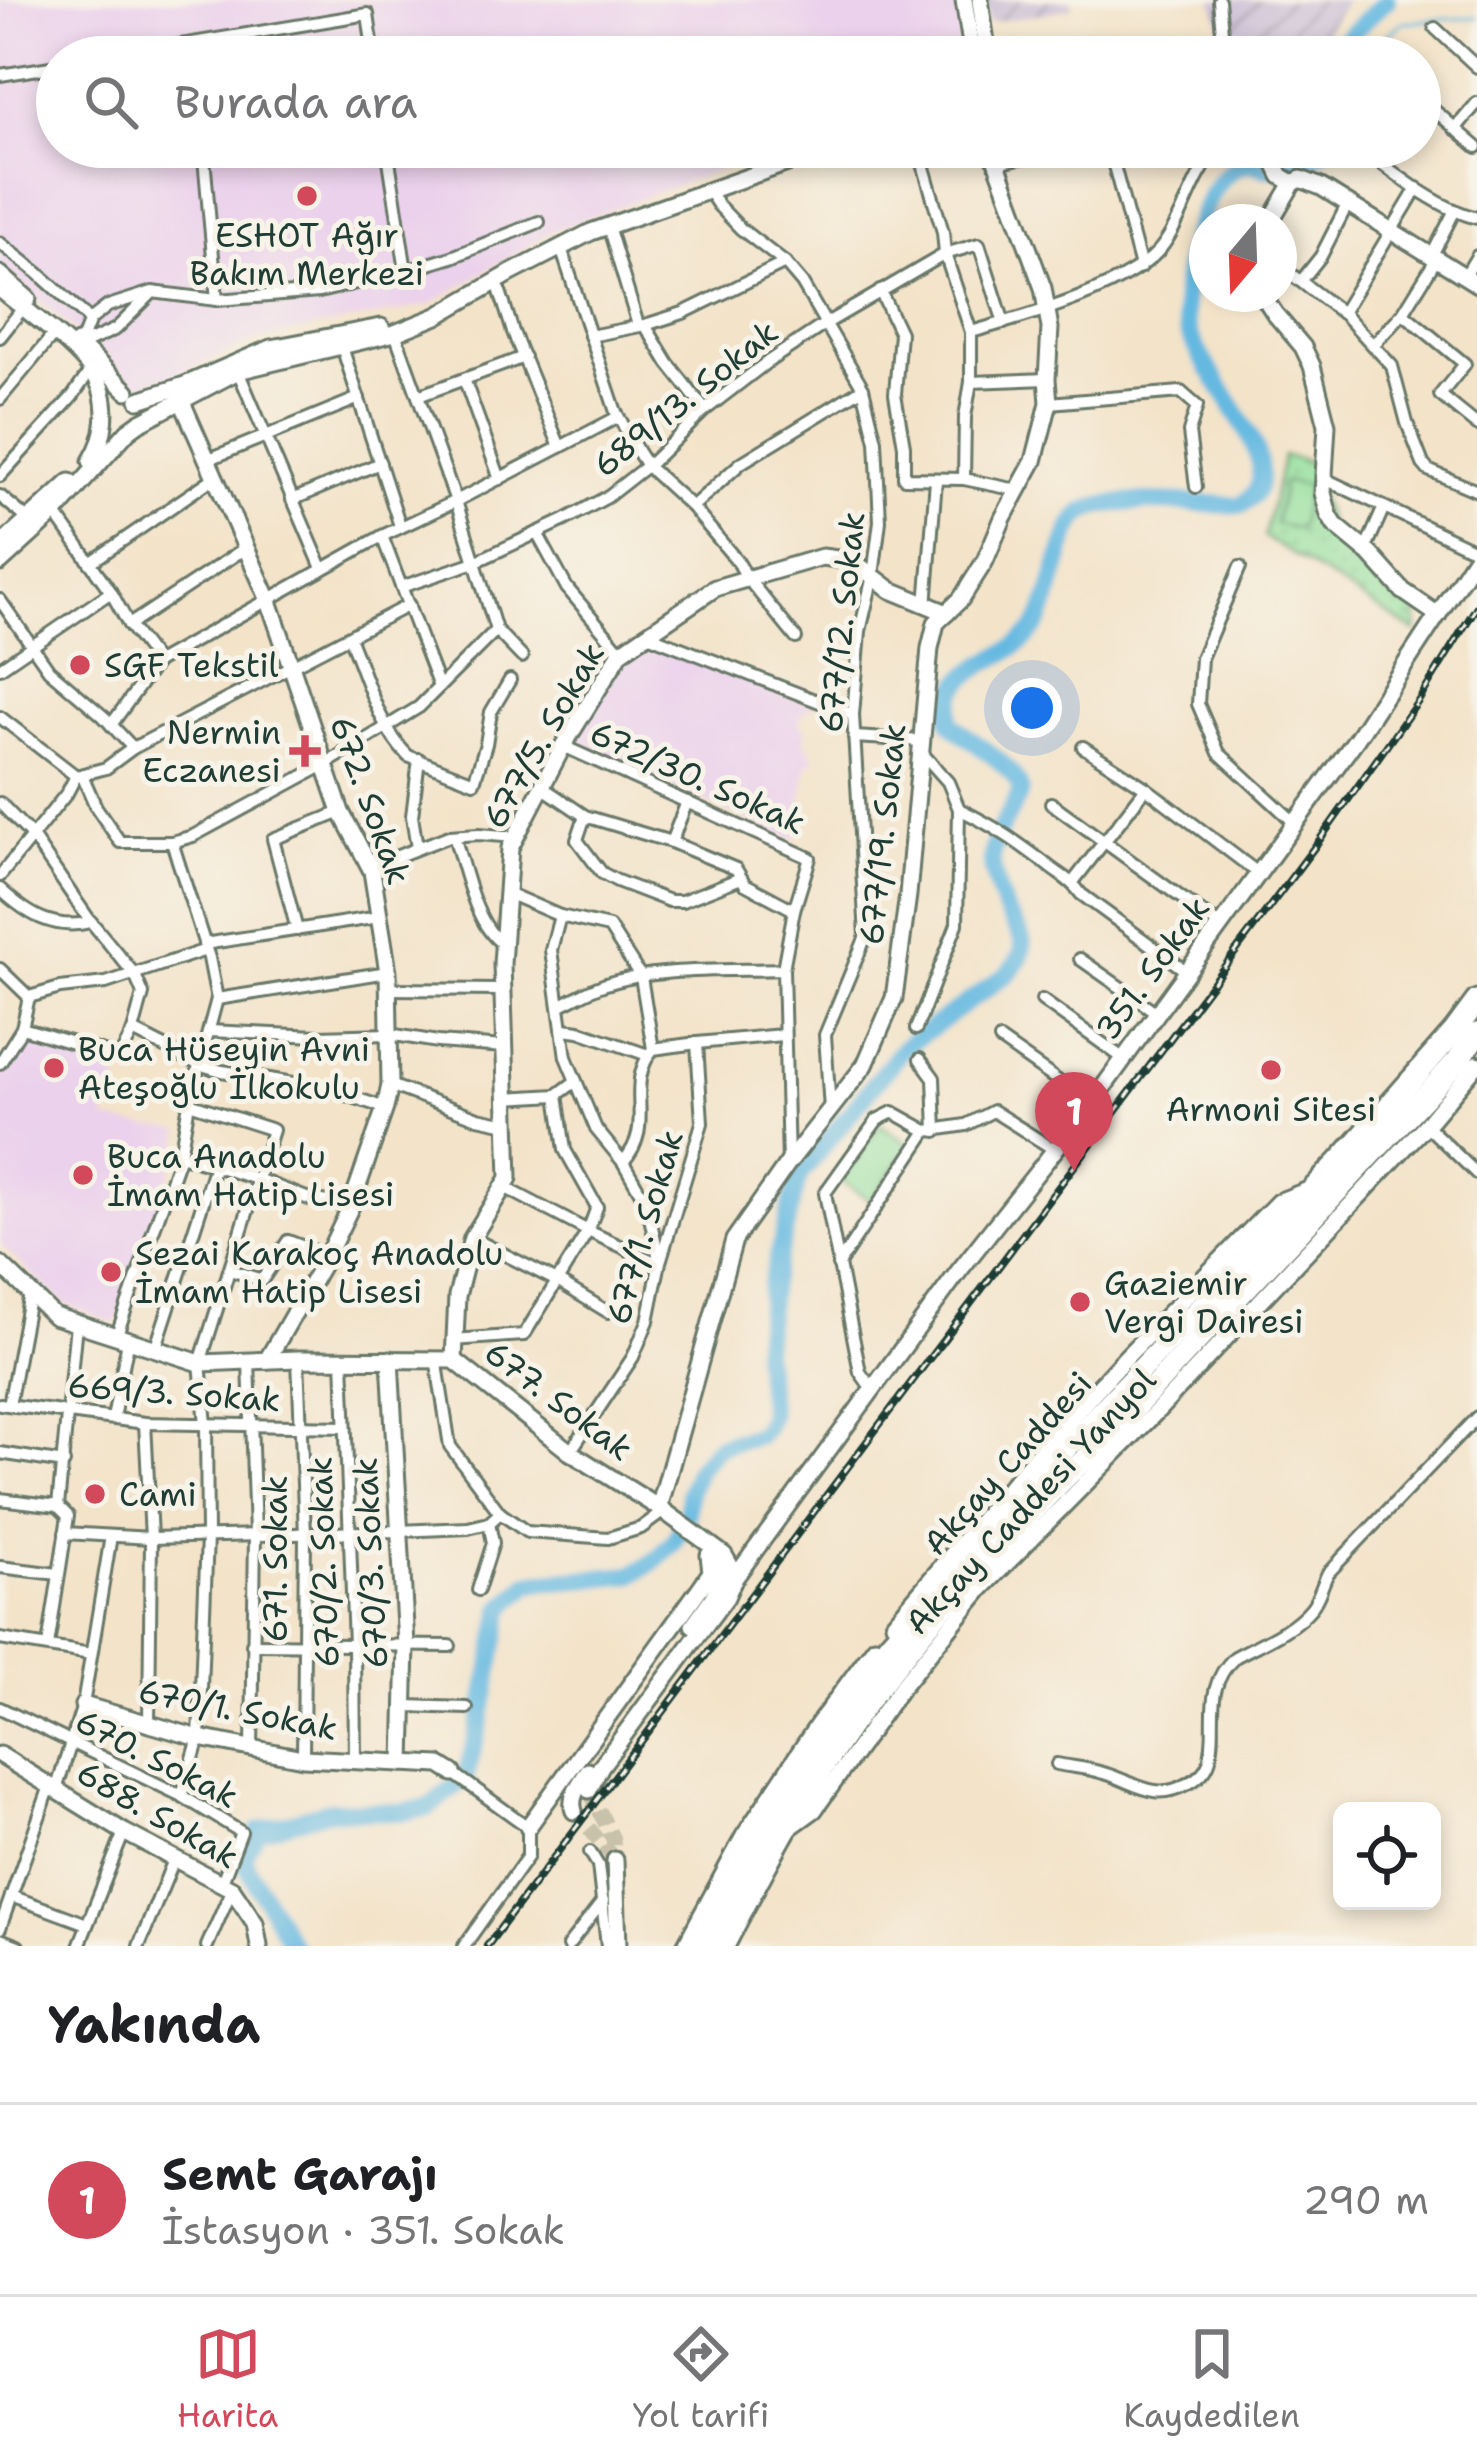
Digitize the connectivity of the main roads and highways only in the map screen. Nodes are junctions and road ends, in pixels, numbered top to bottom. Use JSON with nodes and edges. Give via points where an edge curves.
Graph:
{"nodes":[{"id":1,"x":1477,"y":1001,"type":"edge"},
{"id":2,"x":1477,"y":1034,"type":"edge"},
{"id":3,"x":1285,"y":1221,"type":"junction"},
{"id":4,"x":734,"y":1904,"type":"junction"},
{"id":5,"x":702,"y":1946,"type":"edge"},
{"id":6,"x":723,"y":1946,"type":"edge"}],
"edges":[{"from":1,"to":3,"type":"highway","name":"Akçay Caddesi"},
{"from":2,"to":3,"type":"highway","name":"Akçay Caddesi"},
{"from":3,"to":4,"type":"highway","name":"Akçay Caddesi","via":[[1105,1448],[1079,1464],[910,1645]]},
{"from":3,"to":4,"type":"highway","name":"Akçay Caddesi","via":[[888,1645],[764,1829]]},
{"from":4,"to":5,"type":"highway"},
{"from":4,"to":6,"type":"highway"}]}
